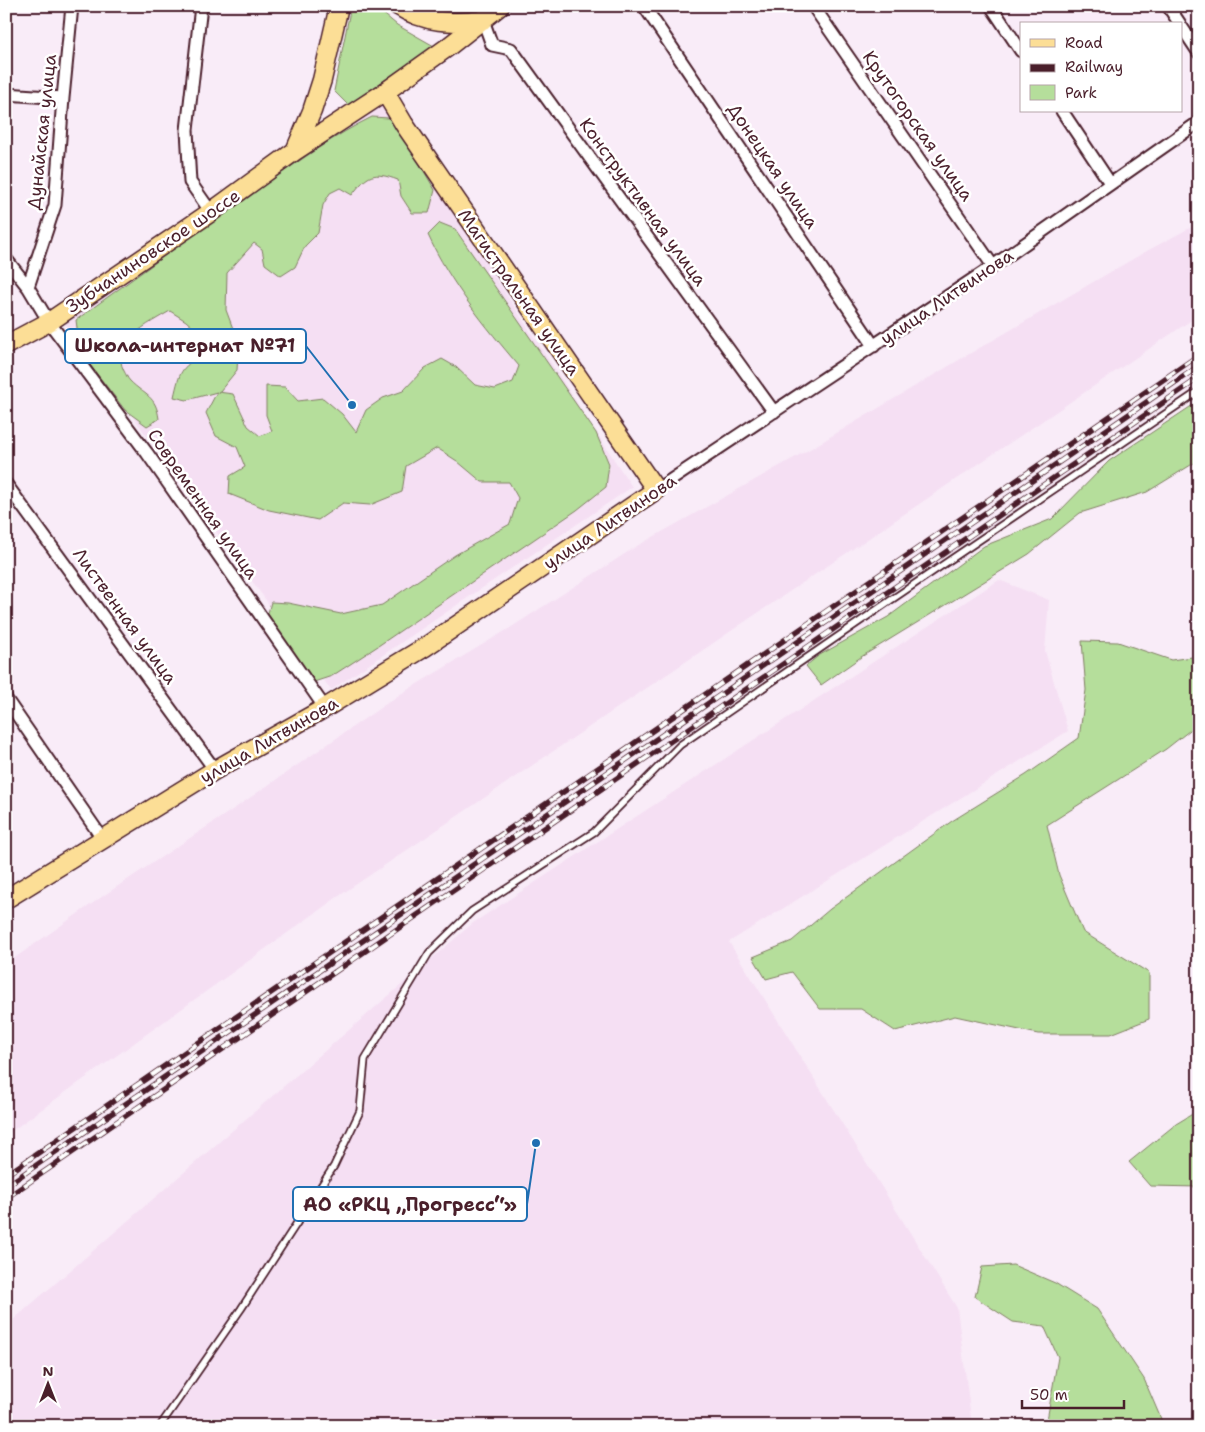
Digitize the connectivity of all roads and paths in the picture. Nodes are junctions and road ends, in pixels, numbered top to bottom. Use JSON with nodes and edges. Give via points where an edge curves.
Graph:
{"nodes":[{"id":1,"x":72,"y":6,"type":"edge"},
{"id":2,"x":201,"y":6,"type":"edge"},
{"id":3,"x":339,"y":6,"type":"edge"},
{"id":4,"x":398,"y":6,"type":"edge"},
{"id":5,"x":500,"y":6,"type":"edge"},
{"id":6,"x":644,"y":6,"type":"edge"},
{"id":7,"x":813,"y":6,"type":"edge"},
{"id":8,"x":991,"y":6,"type":"edge"},
{"id":9,"x":1168,"y":6,"type":"edge"},
{"id":10,"x":483,"y":20,"type":"junction"},
{"id":11,"x":1178,"y":22,"type":"edge"},
{"id":12,"x":1182,"y":28,"type":"edge"},
{"id":13,"x":1020,"y":50,"type":"edge"},
{"id":14,"x":1199,"y":53,"type":"edge"},
{"id":15,"x":385,"y":92,"type":"junction"},
{"id":16,"x":6,"y":94,"type":"edge"},
{"id":17,"x":63,"y":98,"type":"junction"},
{"id":18,"x":1063,"y":112,"type":"edge"},
{"id":19,"x":1199,"y":122,"type":"edge"},
{"id":20,"x":295,"y":151,"type":"junction"},
{"id":21,"x":1110,"y":184,"type":"junction"},
{"id":22,"x":211,"y":212,"type":"junction"},
{"id":23,"x":6,"y":260,"type":"edge"},
{"id":24,"x":993,"y":266,"type":"junction"},
{"id":25,"x":28,"y":287,"type":"junction"},
{"id":26,"x":50,"y":322,"type":"junction"},
{"id":27,"x":6,"y":345,"type":"edge"},
{"id":28,"x":874,"y":346,"type":"junction"},
{"id":29,"x":1199,"y":391,"type":"edge"},
{"id":30,"x":774,"y":412,"type":"junction"},
{"id":31,"x":6,"y":484,"type":"edge"},
{"id":32,"x":656,"y":490,"type":"junction"},
{"id":33,"x":6,"y":699,"type":"edge"},
{"id":34,"x":326,"y":708,"type":"junction"},
{"id":35,"x":215,"y":770,"type":"junction"},
{"id":36,"x":102,"y":838,"type":"junction"},
{"id":37,"x":6,"y":899,"type":"edge"},
{"id":38,"x":160,"y":1426,"type":"edge"}],
"edges":[{"from":1,"to":17,"type":"street","name":"Дунайская улица"},
{"from":2,"to":22,"type":"street","via":[[187,130],[190,182]]},
{"from":3,"to":20,"type":"main road","via":[[322,80]]},
{"from":4,"to":10,"type":"main road","via":[[432,21],[460,23]]},
{"from":5,"to":10,"type":"main road","name":"Зубчаниновское шоссе"},
{"from":6,"to":28,"type":"street","name":"Донецкая улица"},
{"from":7,"to":24,"type":"street","name":"Крутогорская улица"},
{"from":8,"to":13,"type":"street"},
{"from":9,"to":11,"type":"street"},
{"from":10,"to":15,"type":"main road","name":"Зубчаниновское шоссе"},
{"from":10,"to":30,"type":"street","name":"Конструктивная улица","via":[[492,45],[511,49]]},
{"from":12,"to":14,"type":"street"},
{"from":15,"to":20,"type":"main road","name":"Зубчаниновское шоссе"},
{"from":15,"to":32,"type":"main road","name":"Магистральная улица"},
{"from":16,"to":17,"type":"street"},
{"from":17,"to":25,"type":"street","name":"Дунайская улица","via":[[55,205]]},
{"from":18,"to":21,"type":"street"},
{"from":19,"to":21,"type":"street","name":"улица Литвинова"},
{"from":20,"to":22,"type":"main road","name":"Зубчаниновское шоссе"},
{"from":21,"to":24,"type":"street","name":"улица Литвинова"},
{"from":22,"to":26,"type":"main road","name":"Зубчаниновское шоссе"},
{"from":23,"to":25,"type":"street","name":"Современная улица"},
{"from":24,"to":28,"type":"street","name":"улица Литвинова"},
{"from":25,"to":26,"type":"street","name":"Современная улица"},
{"from":26,"to":27,"type":"main road","name":"Зубчаниновское шоссе"},
{"from":26,"to":34,"type":"street","name":"Современная улица","via":[[153,461]]},
{"from":28,"to":30,"type":"street","name":"улица Литвинова"},
{"from":29,"to":38,"type":"lane","via":[[680,745],[594,832],[472,911],[436,946],[365,1059],[360,1111],[334,1166]]},
{"from":30,"to":32,"type":"street","name":"улица Литвинова"},
{"from":31,"to":35,"type":"street","name":"Лиственная улица"},
{"from":32,"to":34,"type":"main road","name":"улица Литвинова","via":[[425,647]]},
{"from":33,"to":36,"type":"street"},
{"from":34,"to":35,"type":"main road","name":"улица Литвинова"},
{"from":35,"to":36,"type":"main road","name":"улица Литвинова"},
{"from":36,"to":37,"type":"main road","name":"улица Литвинова"}]}
